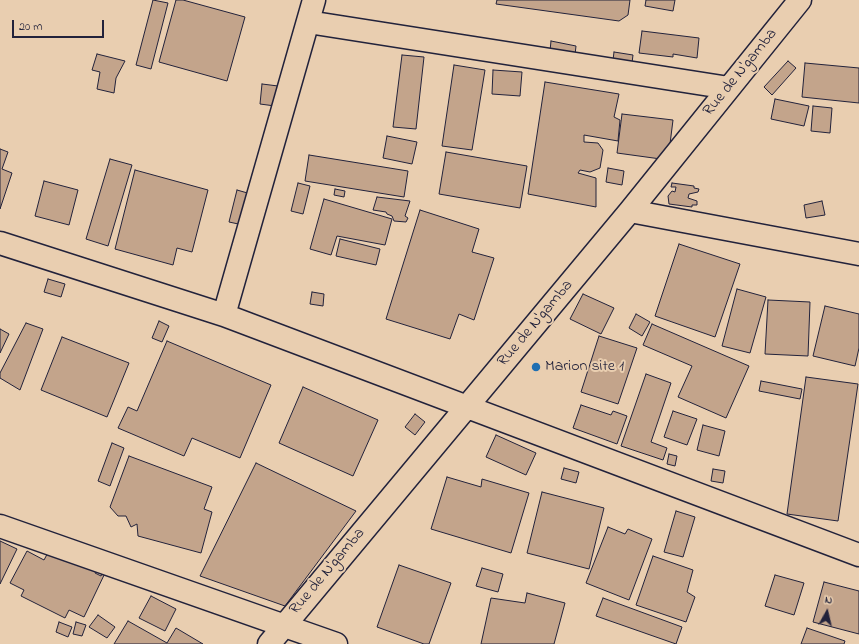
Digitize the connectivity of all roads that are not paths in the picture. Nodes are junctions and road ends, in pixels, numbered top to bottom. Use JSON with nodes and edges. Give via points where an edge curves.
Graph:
{"nodes":[{"id":1,"x":314,"y":0,"type":"edge"},
{"id":2,"x":800,"y":0,"type":"edge"},
{"id":3,"x":308,"y":22,"type":"junction"},
{"id":4,"x":729,"y":88,"type":"junction"},
{"id":5,"x":630,"y":212,"type":"junction"},
{"id":6,"x":0,"y":243,"type":"edge"},
{"id":7,"x":859,"y":254,"type":"edge"},
{"id":8,"x":224,"y":315,"type":"junction"},
{"id":9,"x":467,"y":407,"type":"junction"},
{"id":10,"x":0,"y":526,"type":"edge"},
{"id":11,"x":859,"y":555,"type":"edge"},
{"id":12,"x":283,"y":626,"type":"junction"},
{"id":13,"x":269,"y":644,"type":"edge"},
{"id":14,"x":336,"y":644,"type":"edge"}],
"edges":[{"from":1,"to":3,"type":"street"},
{"from":2,"to":4,"type":"street","name":"Rue de N'gamba"},
{"from":3,"to":4,"type":"street"},
{"from":3,"to":8,"type":"street"},
{"from":4,"to":5,"type":"street","name":"Rue de N'gamba"},
{"from":5,"to":7,"type":"street"},
{"from":5,"to":9,"type":"street","name":"Rue de N'gamba"},
{"from":6,"to":8,"type":"street"},
{"from":8,"to":9,"type":"street"},
{"from":9,"to":11,"type":"street"},
{"from":9,"to":12,"type":"street","name":"Rue de N'gamba"},
{"from":10,"to":12,"type":"street"},
{"from":12,"to":13,"type":"street","name":"Rue de N'gamba"},
{"from":12,"to":14,"type":"street"}]}
